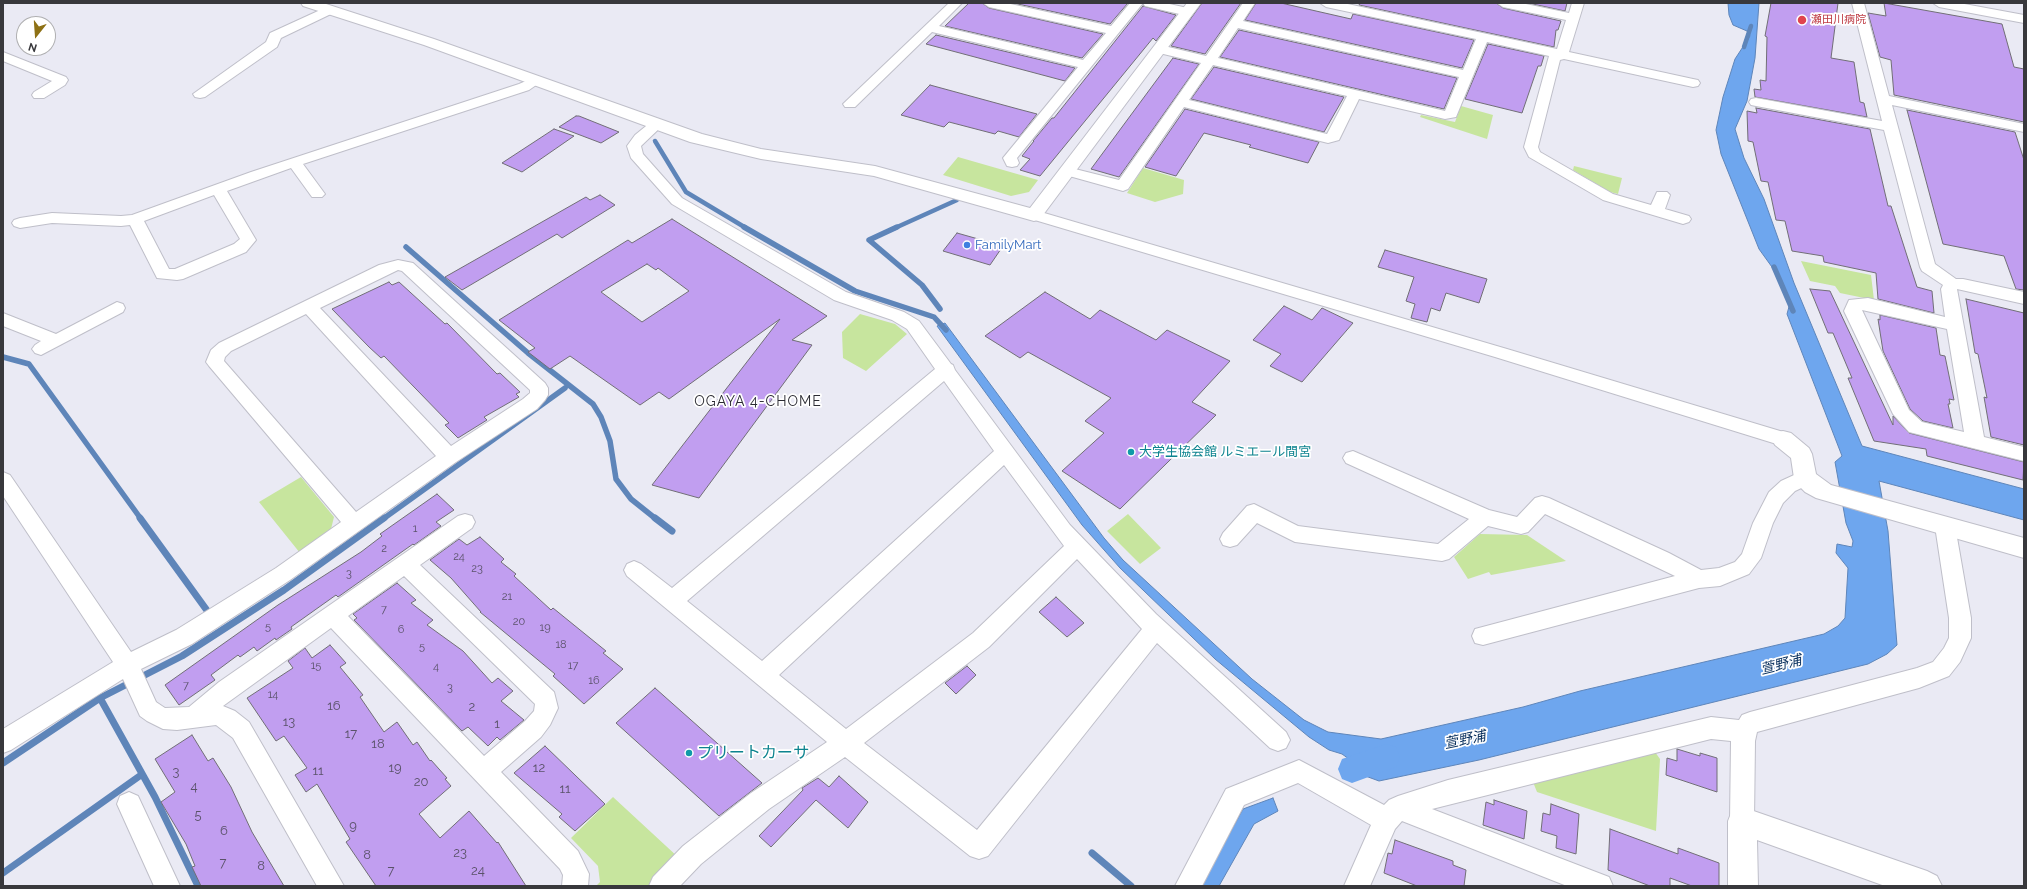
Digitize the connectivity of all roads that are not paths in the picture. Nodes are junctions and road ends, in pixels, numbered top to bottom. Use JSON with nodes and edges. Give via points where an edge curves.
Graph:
{"nodes":[{"id":1,"x":308,"y":3,"type":"edge"},
{"id":2,"x":956,"y":3,"type":"edge"},
{"id":3,"x":989,"y":3,"type":"edge"},
{"id":4,"x":1137,"y":3,"type":"edge"},
{"id":5,"x":1149,"y":3,"type":"edge"},
{"id":6,"x":1249,"y":3,"type":"edge"},
{"id":7,"x":1326,"y":3,"type":"edge"},
{"id":8,"x":1503,"y":3,"type":"edge"},
{"id":9,"x":1578,"y":3,"type":"edge"},
{"id":10,"x":1858,"y":3,"type":"edge"},
{"id":11,"x":1939,"y":3,"type":"edge"},
{"id":12,"x":1191,"y":7,"type":"edge"},
{"id":13,"x":329,"y":10,"type":"junction"},
{"id":14,"x":1574,"y":18,"type":"junction"},
{"id":15,"x":2024,"y":19,"type":"edge"},
{"id":16,"x":1235,"y":23,"type":"junction"},
{"id":17,"x":930,"y":28,"type":"junction"},
{"id":18,"x":1114,"y":31,"type":"junction"},
{"id":19,"x":1484,"y":38,"type":"junction"},
{"id":20,"x":1160,"y":49,"type":"junction"},
{"id":21,"x":1562,"y":55,"type":"junction"},
{"id":22,"x":3,"y":56,"type":"edge"},
{"id":23,"x":1209,"y":61,"type":"junction"},
{"id":24,"x":1086,"y":65,"type":"junction"},
{"id":25,"x":1467,"y":75,"type":"junction"},
{"id":26,"x":535,"y":81,"type":"junction"},
{"id":27,"x":1693,"y":83,"type":"dead end"},
{"id":28,"x":200,"y":94,"type":"dead end"},
{"id":29,"x":1355,"y":94,"type":"junction"},
{"id":30,"x":39,"y":95,"type":"dead end"},
{"id":31,"x":1883,"y":99,"type":"junction"},
{"id":32,"x":1181,"y":102,"type":"junction"},
{"id":33,"x":1756,"y":102,"type":"dead end"},
{"id":34,"x":850,"y":104,"type":"dead end"},
{"id":35,"x":656,"y":125,"type":"junction"},
{"id":36,"x":1891,"y":127,"type":"junction"},
{"id":37,"x":2024,"y":128,"type":"edge"},
{"id":38,"x":294,"y":162,"type":"junction"},
{"id":39,"x":1012,"y":163,"type":"dead end"},
{"id":40,"x":1067,"y":171,"type":"junction"},
{"id":41,"x":218,"y":189,"type":"junction"},
{"id":42,"x":317,"y":194,"type":"dead end"},
{"id":43,"x":1662,"y":195,"type":"dead end"},
{"id":44,"x":1656,"y":211,"type":"junction"},
{"id":45,"x":1034,"y":215,"type":"junction"},
{"id":46,"x":135,"y":219,"type":"junction"},
{"id":47,"x":1683,"y":219,"type":"dead end"},
{"id":48,"x":20,"y":223,"type":"dead end"},
{"id":49,"x":1952,"y":284,"type":"junction"},
{"id":50,"x":2024,"y":298,"type":"edge"},
{"id":51,"x":309,"y":307,"type":"junction"},
{"id":52,"x":117,"y":308,"type":"dead end"},
{"id":53,"x":3,"y":319,"type":"edge"},
{"id":54,"x":1955,"y":325,"type":"junction"},
{"id":55,"x":947,"y":369,"type":"junction"},
{"id":56,"x":1783,"y":439,"type":"joint"},
{"id":57,"x":1975,"y":441,"type":"junction"},
{"id":58,"x":1006,"y":452,"type":"junction"},
{"id":59,"x":2024,"y":454,"type":"edge"},
{"id":60,"x":449,"y":457,"type":"junction"},
{"id":61,"x":1353,"y":458,"type":"dead end"},
{"id":62,"x":1805,"y":478,"type":"junction"},
{"id":63,"x":3,"y":480,"type":"edge"},
{"id":64,"x":1486,"y":517,"type":"junction"},
{"id":65,"x":465,"y":522,"type":"dead end"},
{"id":66,"x":354,"y":524,"type":"junction"},
{"id":67,"x":1945,"y":526,"type":"junction"},
{"id":68,"x":1230,"y":539,"type":"dead end"},
{"id":69,"x":1078,"y":546,"type":"junction"},
{"id":70,"x":2024,"y":548,"type":"edge"},
{"id":71,"x":405,"y":564,"type":"junction"},
{"id":72,"x":634,"y":570,"type":"dead end"},
{"id":73,"x":1699,"y":579,"type":"junction"},
{"id":74,"x":672,"y":601,"type":"junction"},
{"id":75,"x":332,"y":615,"type":"junction"},
{"id":76,"x":1156,"y":628,"type":"junction"},
{"id":77,"x":1483,"y":636,"type":"dead end"},
{"id":78,"x":129,"y":667,"type":"junction"},
{"id":79,"x":763,"y":675,"type":"junction"},
{"id":80,"x":194,"y":717,"type":"junction"},
{"id":81,"x":1744,"y":731,"type":"junction"},
{"id":82,"x":1278,"y":740,"type":"dead end"},
{"id":83,"x":3,"y":742,"type":"edge"},
{"id":84,"x":846,"y":743,"type":"junction"},
{"id":85,"x":483,"y":772,"type":"junction"},
{"id":86,"x":129,"y":804,"type":"dead end"},
{"id":87,"x":1392,"y":814,"type":"junction"},
{"id":88,"x":1742,"y":821,"type":"junction"},
{"id":89,"x":166,"y":886,"type":"edge"},
{"id":90,"x":331,"y":886,"type":"edge"},
{"id":91,"x":575,"y":886,"type":"edge"},
{"id":92,"x":662,"y":886,"type":"edge"},
{"id":93,"x":1188,"y":886,"type":"edge"},
{"id":94,"x":1357,"y":886,"type":"edge"},
{"id":95,"x":1600,"y":886,"type":"edge"},
{"id":96,"x":1743,"y":886,"type":"edge"},
{"id":97,"x":1927,"y":886,"type":"edge"}],
"edges":[{"from":1,"to":13,"type":"street"},
{"from":2,"to":17,"type":"street"},
{"from":3,"to":18,"type":"street"},
{"from":4,"to":18,"type":"street"},
{"from":5,"to":12,"type":"street"},
{"from":6,"to":16,"type":"street"},
{"from":7,"to":19,"type":"street"},
{"from":8,"to":14,"type":"street"},
{"from":9,"to":14,"type":"street"},
{"from":10,"to":31,"type":"street"},
{"from":11,"to":15,"type":"street"},
{"from":12,"to":20,"type":"street"},
{"from":13,"to":26,"type":"street","via":[[429,42]]},
{"from":13,"to":28,"type":"street","via":[[275,36],[272,44]]},
{"from":14,"to":21,"type":"street"},
{"from":16,"to":23,"type":"street"},
{"from":16,"to":25,"type":"street"},
{"from":17,"to":24,"type":"street"},
{"from":17,"to":34,"type":"street"},
{"from":18,"to":24,"type":"street"},
{"from":19,"to":21,"type":"street"},
{"from":19,"to":25,"type":"street"},
{"from":20,"to":23,"type":"street"},
{"from":20,"to":40,"type":"street"},
{"from":21,"to":27,"type":"street"},
{"from":21,"to":44,"type":"street","via":[[1554,58],[1531,147],[1534,154],[1608,197]]},
{"from":22,"to":30,"type":"street","via":[[61,80]]},
{"from":23,"to":29,"type":"street"},
{"from":23,"to":32,"type":"street"},
{"from":24,"to":39,"type":"street","via":[[1010,158]]},
{"from":25,"to":29,"type":"street","via":[[1451,114],[1445,115]]},
{"from":26,"to":35,"type":"street"},
{"from":26,"to":38,"type":"street","via":[[524,87]]},
{"from":29,"to":32,"type":"street","via":[[1334,137],[1328,139]]},
{"from":31,"to":36,"type":"street"},
{"from":31,"to":37,"type":"street"},
{"from":32,"to":40,"type":"street","via":[[1123,186]]},
{"from":33,"to":36,"type":"street"},
{"from":35,"to":45,"type":"street","via":[[761,154],[875,171]]},
{"from":35,"to":55,"type":"street","via":[[634,146],[636,155],[676,201],[840,296],[898,316],[913,325]]},
{"from":36,"to":49,"type":"street","via":[[1928,267]]},
{"from":38,"to":41,"type":"street"},
{"from":38,"to":42,"type":"street"},
{"from":40,"to":45,"type":"street"},
{"from":41,"to":46,"type":"street"},
{"from":41,"to":46,"type":"street","via":[[248,240],[240,248],[178,275],[163,274]]},
{"from":43,"to":44,"type":"street"},
{"from":44,"to":47,"type":"street"},
{"from":45,"to":56,"type":"street"},
{"from":46,"to":48,"type":"street","via":[[122,221],[52,218]]},
{"from":49,"to":50,"type":"street","via":[[1963,284]]},
{"from":49,"to":54,"type":"street","via":[[1949,289]]},
{"from":51,"to":60,"type":"street"},
{"from":51,"to":60,"type":"street","via":[[385,269],[398,265],[407,267],[539,388],[539,395],[530,404]]},
{"from":51,"to":66,"type":"street","via":[[225,347],[217,354],[215,362]]},
{"from":52,"to":53,"type":"street","via":[[48,345]]},
{"from":54,"to":57,"type":"street"},
{"from":54,"to":57,"type":"street","via":[[1868,304],[1854,304],[1853,311],[1902,414],[1916,427]]},
{"from":55,"to":58,"type":"street"},
{"from":55,"to":74,"type":"street"},
{"from":56,"to":62,"type":"street","via":[[1801,454]]},
{"from":57,"to":59,"type":"street"},
{"from":58,"to":69,"type":"street","via":[[1063,531]]},
{"from":58,"to":79,"type":"street"},
{"from":60,"to":66,"type":"street"},
{"from":61,"to":64,"type":"street"},
{"from":62,"to":67,"type":"street","via":[[1813,486],[1839,496]]},
{"from":62,"to":73,"type":"street","via":[[1788,486],[1776,498],[1763,523],[1751,558],[1742,568],[1720,577]]},
{"from":63,"to":78,"type":"street"},
{"from":64,"to":68,"type":"street","via":[[1442,553],[1295,534],[1254,512]]},
{"from":64,"to":73,"type":"street","via":[[1522,526],[1542,504],[1662,559]]},
{"from":65,"to":71,"type":"street"},
{"from":66,"to":78,"type":"street","via":[[283,574],[184,637]]},
{"from":67,"to":70,"type":"street"},
{"from":67,"to":81,"type":"street","via":[[1960,618],[1960,638],[1952,655],[1941,668],[1919,678],[1750,723]]},
{"from":69,"to":76,"type":"street"},
{"from":69,"to":84,"type":"street","via":[[981,640]]},
{"from":71,"to":75,"type":"street"},
{"from":71,"to":85,"type":"street","via":[[546,699],[547,708],[533,729]]},
{"from":72,"to":74,"type":"street"},
{"from":73,"to":77,"type":"street"},
{"from":74,"to":79,"type":"street"},
{"from":75,"to":80,"type":"street","via":[[227,689]]},
{"from":75,"to":85,"type":"street"},
{"from":76,"to":82,"type":"street"},
{"from":76,"to":84,"type":"street","via":[[979,847]]},
{"from":78,"to":80,"type":"street","via":[[148,709],[155,714],[177,719]]},
{"from":78,"to":83,"type":"street","via":[[105,677]]},
{"from":79,"to":84,"type":"street"},
{"from":80,"to":90,"type":"street","via":[[216,714],[227,718],[241,730]]},
{"from":81,"to":87,"type":"street","via":[[1711,728],[1448,792]]},
{"from":81,"to":88,"type":"street"},
{"from":84,"to":92,"type":"street","via":[[760,801],[692,855]]},
{"from":85,"to":91,"type":"street","via":[[569,860],[576,874]]},
{"from":86,"to":89,"type":"street"},
{"from":87,"to":93,"type":"street","via":[[1299,771],[1235,797]]},
{"from":87,"to":94,"type":"street"},
{"from":87,"to":95,"type":"street"},
{"from":88,"to":96,"type":"street"},
{"from":88,"to":97,"type":"street"}]}
